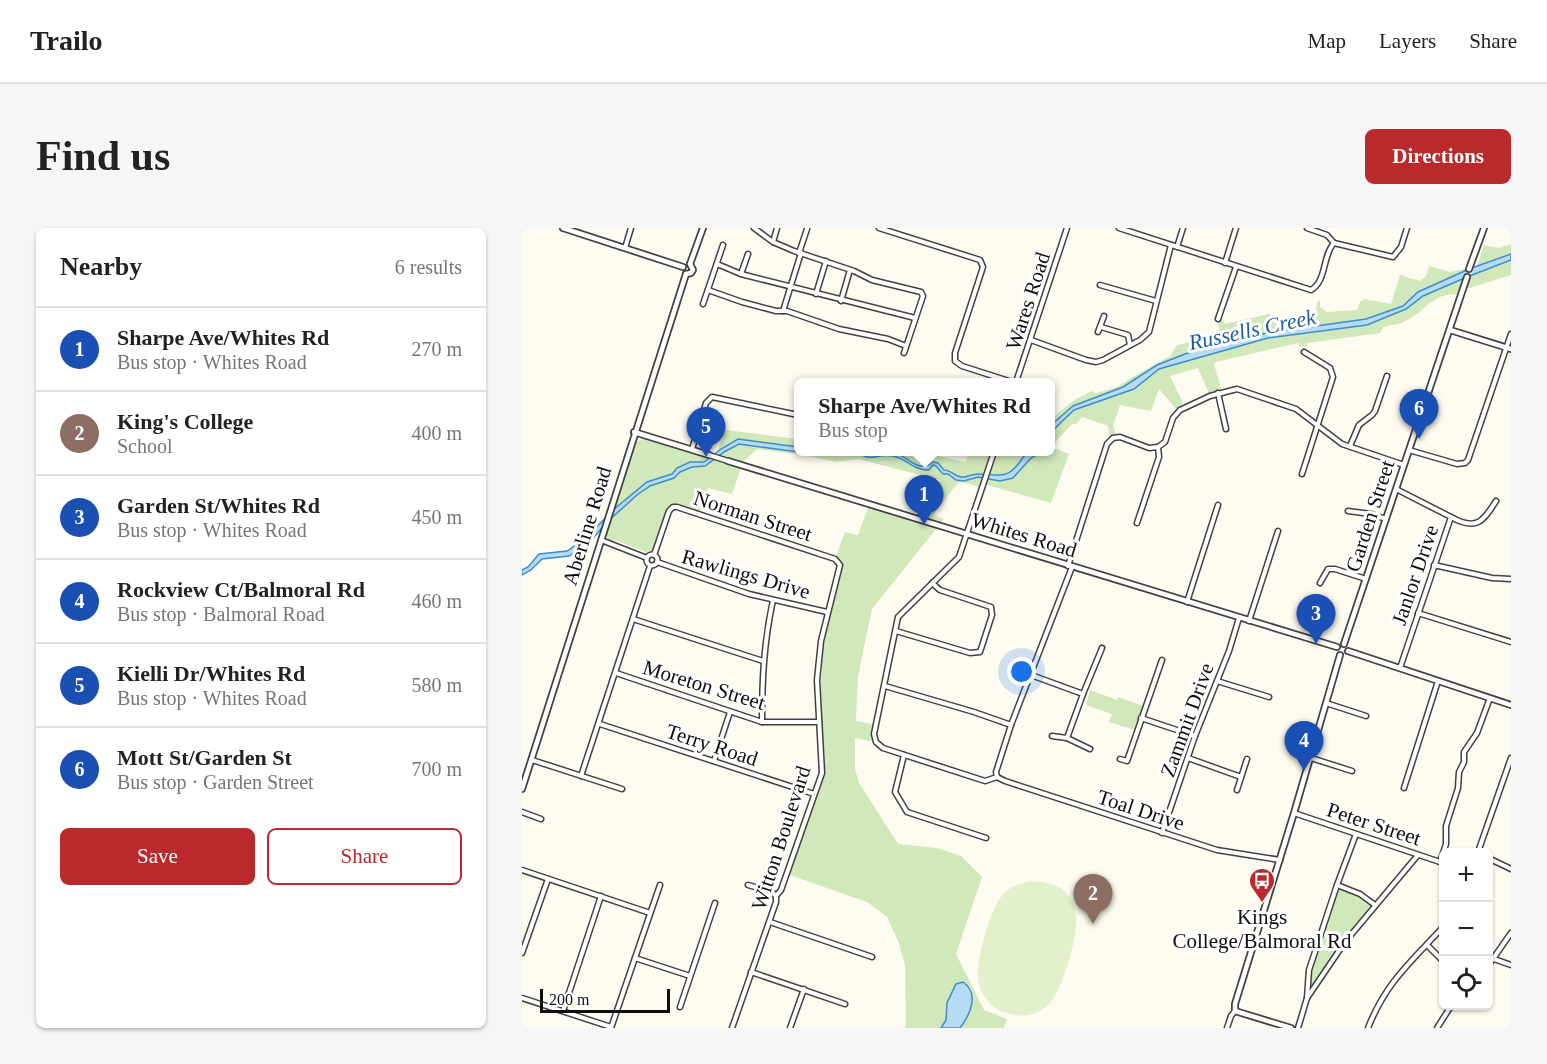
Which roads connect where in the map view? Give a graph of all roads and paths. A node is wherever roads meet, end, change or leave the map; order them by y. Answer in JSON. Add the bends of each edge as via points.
{"nodes":[{"id":1,"x":563,"y":228,"type":"edge"},
{"id":2,"x":632,"y":228,"type":"edge"},
{"id":3,"x":703,"y":228,"type":"edge"},
{"id":4,"x":754,"y":228,"type":"edge"},
{"id":5,"x":777,"y":228,"type":"edge"},
{"id":6,"x":879,"y":228,"type":"edge"},
{"id":7,"x":1067,"y":228,"type":"edge"},
{"id":8,"x":1119,"y":228,"type":"edge"},
{"id":9,"x":1183,"y":228,"type":"edge"},
{"id":10,"x":1236,"y":228,"type":"edge"},
{"id":11,"x":1307,"y":228,"type":"edge"},
{"id":12,"x":1407,"y":228,"type":"edge"},
{"id":13,"x":1484,"y":228,"type":"edge"},
{"id":14,"x":807,"y":229,"type":"edge"},
{"id":15,"x":773,"y":242,"type":"junction"},
{"id":16,"x":1334,"y":243,"type":"junction"},
{"id":17,"x":723,"y":245,"type":"dead end"},
{"id":18,"x":1172,"y":245,"type":"junction"},
{"id":19,"x":1177,"y":247,"type":"junction"},
{"id":20,"x":625,"y":248,"type":"junction"},
{"id":21,"x":800,"y":253,"type":"junction"},
{"id":22,"x":748,"y":254,"type":"dead end"},
{"id":23,"x":825,"y":261,"type":"junction"},
{"id":24,"x":1225,"y":263,"type":"junction"},
{"id":25,"x":690,"y":264,"type":"junction"},
{"id":26,"x":717,"y":264,"type":"junction"},
{"id":27,"x":682,"y":267,"type":"junction"},
{"id":28,"x":1236,"y":267,"type":"junction"},
{"id":29,"x":850,"y":270,"type":"junction"},
{"id":30,"x":686,"y":274,"type":"junction"},
{"id":31,"x":741,"y":274,"type":"junction"},
{"id":32,"x":1100,"y":285,"type":"dead end"},
{"id":33,"x":790,"y":286,"type":"junction"},
{"id":34,"x":708,"y":290,"type":"junction"},
{"id":35,"x":816,"y":294,"type":"junction"},
{"id":36,"x":841,"y":301,"type":"junction"},
{"id":37,"x":1156,"y":301,"type":"junction"},
{"id":38,"x":703,"y":304,"type":"dead end"},
{"id":39,"x":783,"y":311,"type":"junction"},
{"id":40,"x":1104,"y":316,"type":"dead end"},
{"id":41,"x":915,"y":318,"type":"junction"},
{"id":42,"x":1218,"y":320,"type":"dead end"},
{"id":43,"x":1101,"y":327,"type":"junction"},
{"id":44,"x":1450,"y":330,"type":"junction"},
{"id":45,"x":1098,"y":332,"type":"dead end"},
{"id":46,"x":1511,"y":334,"type":"edge"},
{"id":47,"x":1031,"y":340,"type":"junction"},
{"id":48,"x":906,"y":345,"type":"junction"},
{"id":49,"x":1130,"y":345,"type":"junction"},
{"id":50,"x":1509,"y":348,"type":"edge"},
{"id":51,"x":1304,"y":352,"type":"dead end"},
{"id":52,"x":903,"y":353,"type":"dead end"},
{"id":53,"x":1387,"y":376,"type":"dead end"},
{"id":54,"x":1001,"y":378,"type":"edge"},
{"id":55,"x":1016,"y":378,"type":"edge"},
{"id":56,"x":1218,"y":393,"type":"junction"},
{"id":57,"x":794,"y":414,"type":"edge"},
{"id":58,"x":1317,"y":424,"type":"junction"},
{"id":59,"x":1226,"y":429,"type":"dead end"},
{"id":60,"x":634,"y":432,"type":"junction"},
{"id":61,"x":1158,"y":447,"type":"junction"},
{"id":62,"x":1350,"y":447,"type":"junction"},
{"id":63,"x":692,"y":449,"type":"junction"},
{"id":64,"x":1409,"y":450,"type":"junction"},
{"id":65,"x":709,"y":455,"type":"joint"},
{"id":66,"x":993,"y":456,"type":"edge"},
{"id":67,"x":728,"y":461,"type":"joint"},
{"id":68,"x":1404,"y":465,"type":"junction"},
{"id":69,"x":1302,"y":474,"type":"dead end"},
{"id":70,"x":1396,"y":489,"type":"junction"},
{"id":71,"x":1496,"y":501,"type":"dead end"},
{"id":72,"x":1218,"y":506,"type":"dead end"},
{"id":73,"x":1348,"y":511,"type":"dead end"},
{"id":74,"x":1451,"y":517,"type":"junction"},
{"id":75,"x":1386,"y":519,"type":"junction"},
{"id":76,"x":1137,"y":523,"type":"dead end"},
{"id":77,"x":1278,"y":531,"type":"dead end"},
{"id":78,"x":967,"y":535,"type":"junction"},
{"id":79,"x":600,"y":540,"type":"junction"},
{"id":80,"x":654,"y":555,"type":"junction"},
{"id":81,"x":646,"y":558,"type":"junction"},
{"id":82,"x":838,"y":561,"type":"joint"},
{"id":83,"x":657,"y":562,"type":"junction"},
{"id":84,"x":1434,"y":565,"type":"junction"},
{"id":85,"x":650,"y":566,"type":"junction"},
{"id":86,"x":1070,"y":566,"type":"junction"},
{"id":87,"x":1366,"y":579,"type":"junction"},
{"id":88,"x":1511,"y":579,"type":"edge"},
{"id":89,"x":932,"y":583,"type":"junction"},
{"id":90,"x":1320,"y":583,"type":"dead end"},
{"id":91,"x":773,"y":600,"type":"junction"},
{"id":92,"x":1187,"y":602,"type":"junction"},
{"id":93,"x":827,"y":612,"type":"junction"},
{"id":94,"x":1418,"y":613,"type":"junction"},
{"id":95,"x":1239,"y":618,"type":"junction"},
{"id":96,"x":633,"y":619,"type":"junction"},
{"id":97,"x":1249,"y":621,"type":"junction"},
{"id":98,"x":896,"y":631,"type":"junction"},
{"id":99,"x":1511,"y":642,"type":"edge"},
{"id":100,"x":1344,"y":644,"type":"junction"},
{"id":101,"x":1337,"y":647,"type":"junction"},
{"id":102,"x":1102,"y":648,"type":"dead end"},
{"id":103,"x":1348,"y":651,"type":"junction"},
{"id":104,"x":1340,"y":656,"type":"junction"},
{"id":105,"x":1162,"y":660,"type":"dead end"},
{"id":106,"x":763,"y":661,"type":"junction"},
{"id":107,"x":1400,"y":668,"type":"junction"},
{"id":108,"x":616,"y":673,"type":"junction"},
{"id":109,"x":1031,"y":675,"type":"junction"},
{"id":110,"x":1217,"y":681,"type":"junction"},
{"id":111,"x":1438,"y":681,"type":"junction"},
{"id":112,"x":885,"y":686,"type":"junction"},
{"id":113,"x":1083,"y":694,"type":"junction"},
{"id":114,"x":1269,"y":697,"type":"dead end"},
{"id":115,"x":1490,"y":698,"type":"junction"},
{"id":116,"x":1326,"y":703,"type":"junction"},
{"id":117,"x":1511,"y":705,"type":"edge"},
{"id":118,"x":730,"y":712,"type":"junction"},
{"id":119,"x":1366,"y":716,"type":"dead end"},
{"id":120,"x":1141,"y":718,"type":"junction"},
{"id":121,"x":762,"y":722,"type":"junction"},
{"id":122,"x":819,"y":722,"type":"junction"},
{"id":123,"x":600,"y":724,"type":"junction"},
{"id":124,"x":1011,"y":725,"type":"junction"},
{"id":125,"x":1052,"y":736,"type":"dead end"},
{"id":126,"x":1195,"y":736,"type":"junction"},
{"id":127,"x":1067,"y":738,"type":"junction"},
{"id":128,"x":1090,"y":749,"type":"dead end"},
{"id":129,"x":904,"y":755,"type":"junction"},
{"id":130,"x":1188,"y":758,"type":"junction"},
{"id":131,"x":1311,"y":758,"type":"junction"},
{"id":132,"x":1511,"y":758,"type":"edge"},
{"id":133,"x":1120,"y":759,"type":"dead end"},
{"id":134,"x":1247,"y":759,"type":"dead end"},
{"id":135,"x":532,"y":760,"type":"junction"},
{"id":136,"x":714,"y":762,"type":"junction"},
{"id":137,"x":1352,"y":771,"type":"dead end"},
{"id":138,"x":581,"y":776,"type":"junction"},
{"id":139,"x":997,"y":777,"type":"junction"},
{"id":140,"x":1241,"y":777,"type":"junction"},
{"id":141,"x":1404,"y":788,"type":"dead end"},
{"id":142,"x":522,"y":789,"type":"edge"},
{"id":143,"x":622,"y":789,"type":"dead end"},
{"id":144,"x":1237,"y":790,"type":"dead end"},
{"id":145,"x":814,"y":794,"type":"junction"},
{"id":146,"x":522,"y":812,"type":"edge"},
{"id":147,"x":1294,"y":813,"type":"junction"},
{"id":148,"x":541,"y":819,"type":"dead end"},
{"id":149,"x":1162,"y":833,"type":"junction"},
{"id":150,"x":1356,"y":834,"type":"junction"},
{"id":151,"x":986,"y":838,"type":"dead end"},
{"id":152,"x":1445,"y":848,"type":"edge"},
{"id":153,"x":1479,"y":848,"type":"edge"},
{"id":154,"x":1418,"y":855,"type":"junction"},
{"id":155,"x":1280,"y":860,"type":"junction"},
{"id":156,"x":1493,"y":860,"type":"edge"},
{"id":157,"x":1439,"y":861,"type":"edge"},
{"id":158,"x":1511,"y":869,"type":"edge"},
{"id":159,"x":522,"y":870,"type":"edge"},
{"id":160,"x":548,"y":879,"type":"junction"},
{"id":161,"x":660,"y":885,"type":"dead end"},
{"id":162,"x":748,"y":885,"type":"dead end"},
{"id":163,"x":1337,"y":885,"type":"junction"},
{"id":164,"x":602,"y":896,"type":"junction"},
{"id":165,"x":776,"y":896,"type":"junction"},
{"id":166,"x":715,"y":903,"type":"dead end"},
{"id":167,"x":1375,"y":905,"type":"junction"},
{"id":168,"x":650,"y":912,"type":"junction"},
{"id":169,"x":770,"y":922,"type":"junction"},
{"id":170,"x":1439,"y":932,"type":"edge"},
{"id":171,"x":1510,"y":935,"type":"edge"},
{"id":172,"x":1427,"y":945,"type":"junction"},
{"id":173,"x":522,"y":953,"type":"edge"},
{"id":174,"x":872,"y":957,"type":"dead end"},
{"id":175,"x":1439,"y":957,"type":"edge"},
{"id":176,"x":635,"y":958,"type":"junction"},
{"id":177,"x":1494,"y":959,"type":"joint"},
{"id":178,"x":1511,"y":965,"type":"edge"},
{"id":179,"x":751,"y":972,"type":"junction"},
{"id":180,"x":690,"y":976,"type":"junction"},
{"id":181,"x":804,"y":989,"type":"junction"},
{"id":182,"x":522,"y":998,"type":"edge"},
{"id":183,"x":1307,"y":998,"type":"junction"},
{"id":184,"x":845,"y":1004,"type":"dead end"},
{"id":185,"x":680,"y":1007,"type":"dead end"},
{"id":186,"x":1448,"y":1010,"type":"edge"},
{"id":187,"x":563,"y":1011,"type":"junction"},
{"id":188,"x":1234,"y":1011,"type":"junction"},
{"id":189,"x":611,"y":1028,"type":"edge"},
{"id":190,"x":732,"y":1028,"type":"edge"},
{"id":191,"x":790,"y":1028,"type":"edge"},
{"id":192,"x":1227,"y":1028,"type":"edge"},
{"id":193,"x":1292,"y":1028,"type":"edge"},
{"id":194,"x":1298,"y":1028,"type":"edge"},
{"id":195,"x":1368,"y":1028,"type":"edge"},
{"id":196,"x":1437,"y":1028,"type":"edge"}],
"edges":[{"from":1,"to":20,"type":"street"},
{"from":2,"to":20,"type":"street"},
{"from":3,"to":25,"type":"street"},
{"from":4,"to":15,"type":"street"},
{"from":5,"to":15,"type":"street"},
{"from":6,"to":54,"type":"street","via":[[980,260],[982,271],[955,361]]},
{"from":7,"to":47,"type":"street","name":"Wares Road"},
{"from":8,"to":18,"type":"street"},
{"from":9,"to":19,"type":"street"},
{"from":10,"to":24,"type":"street"},
{"from":11,"to":16,"type":"street","via":[[1327,235]]},
{"from":12,"to":16,"type":"street","via":[[1396,255],[1390,258]]},
{"from":13,"to":44,"type":"street","name":"Garden Street"},
{"from":14,"to":21,"type":"street"},
{"from":15,"to":21,"type":"street"},
{"from":16,"to":28,"type":"street","via":[[1311,290]]},
{"from":17,"to":26,"type":"street"},
{"from":18,"to":19,"type":"street"},
{"from":18,"to":37,"type":"street"},
{"from":19,"to":24,"type":"street"},
{"from":20,"to":27,"type":"street"},
{"from":21,"to":23,"type":"street"},
{"from":21,"to":33,"type":"street"},
{"from":22,"to":31,"type":"street"},
{"from":23,"to":29,"type":"street"},
{"from":23,"to":35,"type":"street"},
{"from":24,"to":28,"type":"street"},
{"from":25,"to":27,"type":"street"},
{"from":25,"to":30,"type":"street","via":[[692,272]]},
{"from":26,"to":31,"type":"street"},
{"from":26,"to":34,"type":"street"},
{"from":27,"to":30,"type":"street"},
{"from":28,"to":42,"type":"street"},
{"from":29,"to":36,"type":"street"},
{"from":29,"to":41,"type":"street","via":[[872,280],[921,292]]},
{"from":30,"to":60,"type":"street","name":"Aberline Road"},
{"from":31,"to":33,"type":"street"},
{"from":32,"to":37,"type":"street"},
{"from":33,"to":35,"type":"street"},
{"from":33,"to":39,"type":"street"},
{"from":34,"to":38,"type":"street"},
{"from":34,"to":39,"type":"street"},
{"from":35,"to":36,"type":"street"},
{"from":36,"to":41,"type":"street"},
{"from":37,"to":49,"type":"street","via":[[1149,332]]},
{"from":39,"to":48,"type":"street"},
{"from":40,"to":43,"type":"street"},
{"from":41,"to":48,"type":"street"},
{"from":43,"to":45,"type":"street"},
{"from":43,"to":49,"type":"street","via":[[1128,335]]},
{"from":44,"to":50,"type":"street"},
{"from":44,"to":64,"type":"street","name":"Garden Street"},
{"from":46,"to":50,"type":"street"},
{"from":47,"to":49,"type":"street","via":[[1096,362]]},
{"from":47,"to":55,"type":"street","name":"Wares Road"},
{"from":48,"to":52,"type":"street"},
{"from":50,"to":64,"type":"street","via":[[1467,462],[1460,464]]},
{"from":51,"to":58,"type":"street","via":[[1333,372]]},
{"from":53,"to":62,"type":"street","via":[[1375,411],[1359,425]]},
{"from":56,"to":58,"type":"street","via":[[1239,389],[1296,409]]},
{"from":56,"to":59,"type":"street"},
{"from":56,"to":61,"type":"street","via":[[1180,410],[1165,442]]},
{"from":57,"to":63,"type":"street","via":[[712,397],[708,399]]},
{"from":58,"to":62,"type":"street"},
{"from":58,"to":69,"type":"street"},
{"from":60,"to":63,"type":"street","name":"Whites Road"},
{"from":60,"to":79,"type":"street","name":"Aberline Road"},
{"from":61,"to":76,"type":"street","via":[[1159,457]]},
{"from":61,"to":86,"type":"street","via":[[1120,437],[1107,444]]},
{"from":62,"to":68,"type":"street"},
{"from":63,"to":65,"type":"street","name":"Whites Road"},
{"from":64,"to":68,"type":"street","name":"Garden Street"},
{"from":65,"to":67,"type":"street","name":"Whites Road"},
{"from":66,"to":78,"type":"street"},
{"from":67,"to":78,"type":"street","name":"Whites Road"},
{"from":68,"to":70,"type":"street","name":"Garden Street"},
{"from":70,"to":74,"type":"street","name":"Janlor Drive"},
{"from":70,"to":75,"type":"street","name":"Garden Street"},
{"from":71,"to":74,"type":"street","via":[[1482,521],[1467,524]]},
{"from":72,"to":92,"type":"street"},
{"from":73,"to":75,"type":"street"},
{"from":74,"to":84,"type":"street","name":"Janlor Drive"},
{"from":75,"to":87,"type":"street","name":"Garden Street"},
{"from":77,"to":97,"type":"street"},
{"from":78,"to":86,"type":"street","name":"Whites Road"},
{"from":78,"to":89,"type":"street","via":[[959,556]]},
{"from":79,"to":81,"type":"street"},
{"from":79,"to":135,"type":"street","name":"Aberline Road"},
{"from":80,"to":81,"type":"street"},
{"from":80,"to":82,"type":"street","name":"Norman Street","via":[[669,511],[677,507]]},
{"from":80,"to":83,"type":"street"},
{"from":81,"to":85,"type":"street"},
{"from":82,"to":93,"type":"street","name":"Witton Boulevard","via":[[840,568]]},
{"from":83,"to":85,"type":"street"},
{"from":83,"to":91,"type":"street","name":"Rawlings Drive","via":[[729,589]]},
{"from":84,"to":88,"type":"street"},
{"from":84,"to":94,"type":"street","name":"Janlor Drive"},
{"from":85,"to":96,"type":"street"},
{"from":86,"to":92,"type":"street","name":"Whites Road"},
{"from":86,"to":109,"type":"street"},
{"from":87,"to":90,"type":"street","via":[[1328,569]]},
{"from":87,"to":100,"type":"street","name":"Garden Street"},
{"from":89,"to":98,"type":"street","via":[[900,613]]},
{"from":89,"to":98,"type":"street","via":[[940,590],[991,608],[993,615],[980,651],[970,653]]},
{"from":91,"to":93,"type":"street","name":"Rawlings Drive"},
{"from":91,"to":106,"type":"street"},
{"from":92,"to":95,"type":"street","name":"Whites Road"},
{"from":93,"to":122,"type":"street","name":"Witton Boulevard","via":[[817,680]]},
{"from":94,"to":99,"type":"street"},
{"from":94,"to":107,"type":"street","name":"Janlor Drive"},
{"from":95,"to":97,"type":"street","name":"Whites Road"},
{"from":95,"to":110,"type":"street","name":"Zammit Drive"},
{"from":96,"to":106,"type":"street"},
{"from":96,"to":108,"type":"street"},
{"from":97,"to":101,"type":"street","name":"Whites Road"},
{"from":98,"to":112,"type":"street"},
{"from":100,"to":101,"type":"street"},
{"from":100,"to":103,"type":"street"},
{"from":101,"to":104,"type":"street"},
{"from":102,"to":113,"type":"street"},
{"from":103,"to":104,"type":"street"},
{"from":103,"to":107,"type":"street"},
{"from":104,"to":116,"type":"street"},
{"from":105,"to":120,"type":"street"},
{"from":106,"to":121,"type":"street"},
{"from":107,"to":111,"type":"street"},
{"from":108,"to":118,"type":"street","name":"Moreton Street"},
{"from":108,"to":123,"type":"street"},
{"from":109,"to":113,"type":"street"},
{"from":109,"to":124,"type":"street"},
{"from":110,"to":114,"type":"street"},
{"from":110,"to":126,"type":"street","name":"Zammit Drive"},
{"from":111,"to":115,"type":"street"},
{"from":111,"to":141,"type":"street"},
{"from":112,"to":124,"type":"street"},
{"from":112,"to":129,"type":"street","name":"Toal Drive","via":[[874,738],[879,746]]},
{"from":113,"to":127,"type":"street"},
{"from":115,"to":117,"type":"street"},
{"from":115,"to":152,"type":"street","via":[[1477,733],[1464,752],[1446,826]]},
{"from":116,"to":119,"type":"street"},
{"from":116,"to":131,"type":"street"},
{"from":118,"to":121,"type":"street","name":"Moreton Street"},
{"from":118,"to":136,"type":"street"},
{"from":120,"to":126,"type":"street"},
{"from":120,"to":133,"type":"street","via":[[1129,762]]},
{"from":121,"to":122,"type":"street","name":"Moreton Street"},
{"from":122,"to":145,"type":"street","name":"Witton Boulevard","via":[[822,768]]},
{"from":123,"to":136,"type":"street","name":"Terry Road"},
{"from":123,"to":138,"type":"street"},
{"from":124,"to":139,"type":"street"},
{"from":125,"to":127,"type":"street"},
{"from":126,"to":130,"type":"street","name":"Zammit Drive"},
{"from":127,"to":128,"type":"street"},
{"from":129,"to":139,"type":"street","name":"Toal Drive","via":[[985,781]]},
{"from":129,"to":151,"type":"street","via":[[895,792],[907,812]]},
{"from":130,"to":140,"type":"street"},
{"from":130,"to":149,"type":"street","name":"Zammit Drive"},
{"from":131,"to":137,"type":"street"},
{"from":131,"to":147,"type":"street"},
{"from":132,"to":153,"type":"street"},
{"from":134,"to":140,"type":"street"},
{"from":135,"to":138,"type":"street"},
{"from":135,"to":142,"type":"street","name":"Aberline Road"},
{"from":136,"to":145,"type":"street","name":"Terry Road"},
{"from":138,"to":143,"type":"street"},
{"from":139,"to":149,"type":"street","name":"Toal Drive"},
{"from":140,"to":144,"type":"street"},
{"from":145,"to":165,"type":"street","name":"Witton Boulevard"},
{"from":146,"to":148,"type":"street"},
{"from":147,"to":150,"type":"street","name":"Peter Street"},
{"from":147,"to":155,"type":"street"},
{"from":149,"to":155,"type":"street","name":"Toal Drive","via":[[1223,852]]},
{"from":150,"to":154,"type":"street","name":"Peter Street"},
{"from":150,"to":163,"type":"street"},
{"from":154,"to":157,"type":"street","name":"Peter Street"},
{"from":154,"to":167,"type":"street"},
{"from":155,"to":188,"type":"street"},
{"from":156,"to":158,"type":"street"},
{"from":159,"to":160,"type":"street"},
{"from":160,"to":164,"type":"street"},
{"from":160,"to":173,"type":"street"},
{"from":161,"to":168,"type":"street"},
{"from":162,"to":165,"type":"street"},
{"from":163,"to":167,"type":"street"},
{"from":163,"to":183,"type":"street","via":[[1309,970]]},
{"from":164,"to":168,"type":"street"},
{"from":164,"to":187,"type":"street"},
{"from":165,"to":169,"type":"street","name":"Witton Boulevard"},
{"from":166,"to":180,"type":"street"},
{"from":167,"to":183,"type":"street"},
{"from":168,"to":176,"type":"street"},
{"from":169,"to":174,"type":"street"},
{"from":169,"to":179,"type":"street","name":"Witton Boulevard"},
{"from":170,"to":172,"type":"street"},
{"from":171,"to":177,"type":"street"},
{"from":172,"to":175,"type":"street"},
{"from":172,"to":195,"type":"street","via":[[1387,988]]},
{"from":176,"to":180,"type":"street"},
{"from":176,"to":189,"type":"street"},
{"from":177,"to":178,"type":"street"},
{"from":179,"to":181,"type":"street"},
{"from":179,"to":190,"type":"street","name":"Witton Boulevard"},
{"from":180,"to":185,"type":"street"},
{"from":181,"to":184,"type":"street"},
{"from":181,"to":191,"type":"street"},
{"from":182,"to":187,"type":"street"},
{"from":183,"to":194,"type":"street"},
{"from":186,"to":196,"type":"street"},
{"from":187,"to":189,"type":"street"},
{"from":188,"to":192,"type":"street"},
{"from":188,"to":193,"type":"street"}]}
